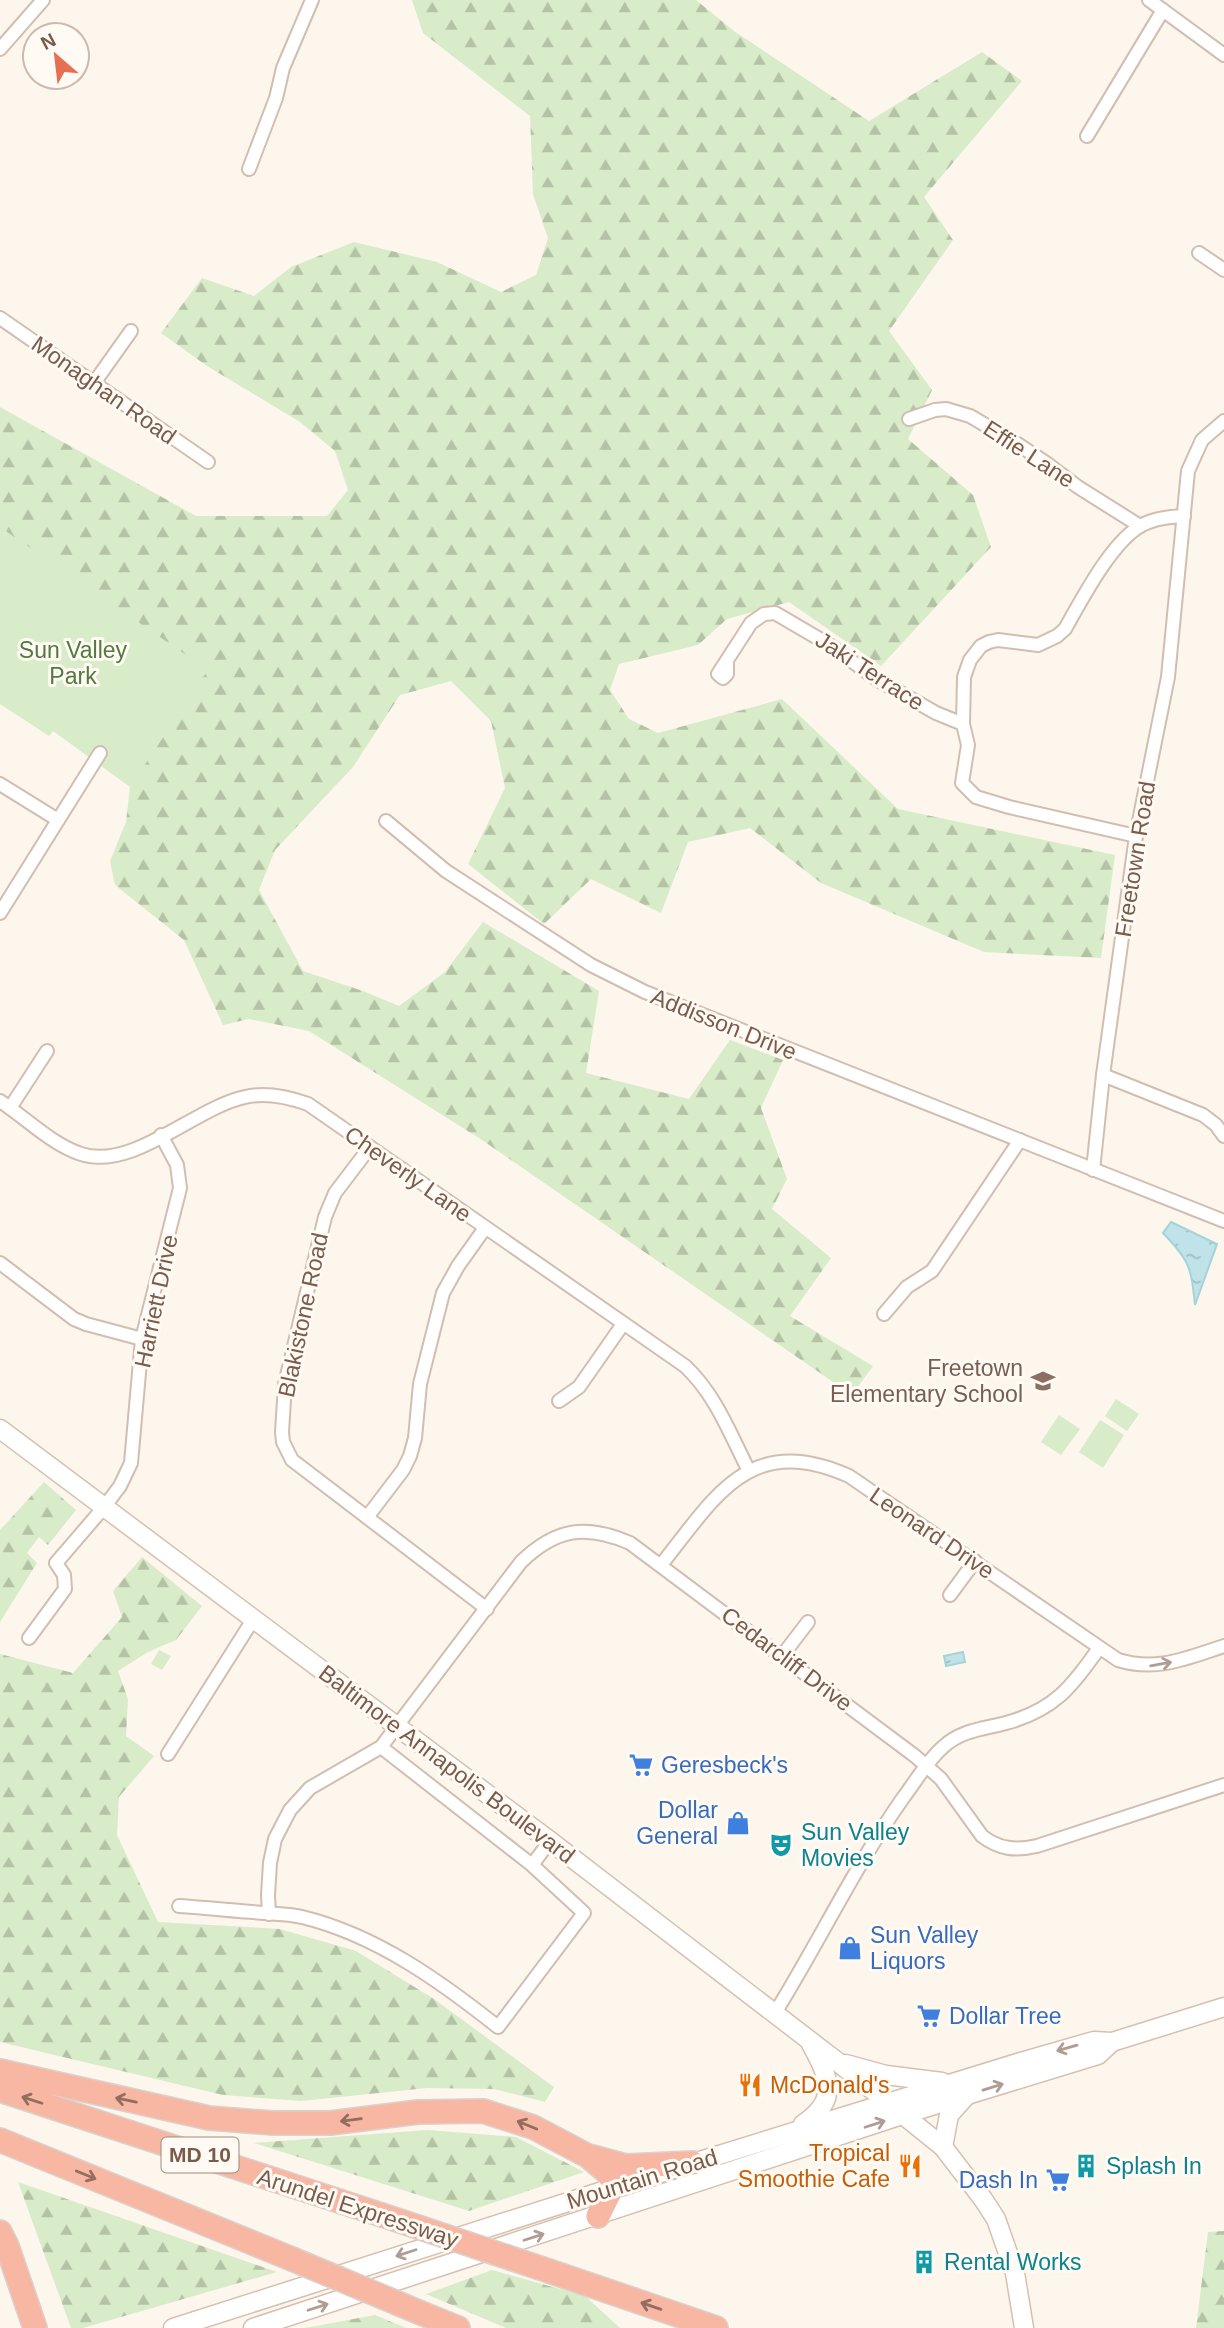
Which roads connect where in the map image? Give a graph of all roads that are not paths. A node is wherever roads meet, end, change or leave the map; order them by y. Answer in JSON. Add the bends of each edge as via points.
{"nodes":[{"id":1,"x":43,"y":0,"type":"edge"},
{"id":2,"x":312,"y":0,"type":"edge"},
{"id":3,"x":1149,"y":0,"type":"edge"},
{"id":4,"x":1163,"y":10,"type":"junction"},
{"id":5,"x":0,"y":49,"type":"edge"},
{"id":6,"x":1224,"y":55,"type":"edge"},
{"id":7,"x":1087,"y":136,"type":"dead end"},
{"id":8,"x":250,"y":169,"type":"dead end"},
{"id":9,"x":1199,"y":253,"type":"dead end"},
{"id":10,"x":1224,"y":270,"type":"edge"},
{"id":11,"x":0,"y":318,"type":"edge"},
{"id":12,"x":131,"y":331,"type":"dead end"},
{"id":13,"x":94,"y":383,"type":"junction"},
{"id":14,"x":909,"y":419,"type":"dead end"},
{"id":15,"x":1224,"y":421,"type":"edge"},
{"id":16,"x":208,"y":462,"type":"dead end"},
{"id":17,"x":1184,"y":516,"type":"junction"},
{"id":18,"x":1140,"y":526,"type":"junction"},
{"id":19,"x":727,"y":662,"type":"dead end"},
{"id":20,"x":963,"y":724,"type":"junction"},
{"id":21,"x":100,"y":753,"type":"dead end"},
{"id":22,"x":0,"y":784,"type":"edge"},
{"id":23,"x":58,"y":820,"type":"junction"},
{"id":24,"x":386,"y":821,"type":"dead end"},
{"id":25,"x":1136,"y":836,"type":"junction"},
{"id":26,"x":0,"y":913,"type":"edge"},
{"id":27,"x":47,"y":1051,"type":"dead end"},
{"id":28,"x":1103,"y":1075,"type":"junction"},
{"id":29,"x":5,"y":1104,"type":"edge"},
{"id":30,"x":161,"y":1135,"type":"junction"},
{"id":31,"x":1224,"y":1136,"type":"edge"},
{"id":32,"x":1020,"y":1140,"type":"junction"},
{"id":33,"x":370,"y":1147,"type":"junction"},
{"id":34,"x":1093,"y":1170,"type":"junction"},
{"id":35,"x":1224,"y":1221,"type":"edge"},
{"id":36,"x":485,"y":1228,"type":"junction"},
{"id":37,"x":0,"y":1263,"type":"edge"},
{"id":38,"x":884,"y":1314,"type":"dead end"},
{"id":39,"x":623,"y":1324,"type":"junction"},
{"id":40,"x":142,"y":1339,"type":"junction"},
{"id":41,"x":559,"y":1401,"type":"dead end"},
{"id":42,"x":0,"y":1429,"type":"edge"},
{"id":43,"x":749,"y":1471,"type":"junction"},
{"id":44,"x":105,"y":1506,"type":"junction"},
{"id":45,"x":368,"y":1516,"type":"junction"},
{"id":46,"x":975,"y":1561,"type":"junction"},
{"id":47,"x":661,"y":1564,"type":"junction"},
{"id":48,"x":950,"y":1595,"type":"dead end"},
{"id":49,"x":487,"y":1609,"type":"junction"},
{"id":50,"x":254,"y":1618,"type":"junction"},
{"id":51,"x":808,"y":1622,"type":"dead end"},
{"id":52,"x":29,"y":1638,"type":"dead end"},
{"id":53,"x":1224,"y":1646,"type":"edge"},
{"id":54,"x":1099,"y":1648,"type":"junction"},
{"id":55,"x":782,"y":1656,"type":"junction"},
{"id":56,"x":397,"y":1726,"type":"junction"},
{"id":57,"x":381,"y":1747,"type":"junction"},
{"id":58,"x":168,"y":1754,"type":"dead end"},
{"id":59,"x":927,"y":1765,"type":"junction"},
{"id":60,"x":1224,"y":1785,"type":"edge"},
{"id":61,"x":550,"y":1841,"type":"junction"},
{"id":62,"x":532,"y":1865,"type":"junction"},
{"id":63,"x":179,"y":1906,"type":"dead end"},
{"id":64,"x":269,"y":1914,"type":"junction"},
{"id":65,"x":1224,"y":2007,"type":"edge"},
{"id":66,"x":775,"y":2013,"type":"junction"},
{"id":67,"x":807,"y":2038,"type":"junction"},
{"id":68,"x":1112,"y":2042,"type":"junction"},
{"id":69,"x":839,"y":2063,"type":"junction"},
{"id":70,"x":0,"y":2071,"type":"edge"},
{"id":71,"x":951,"y":2083,"type":"junction"},
{"id":72,"x":0,"y":2090,"type":"edge"},
{"id":73,"x":967,"y":2095,"type":"junction"},
{"id":74,"x":890,"y":2102,"type":"junction"},
{"id":75,"x":905,"y":2114,"type":"junction"},
{"id":76,"x":786,"y":2135,"type":"junction"},
{"id":77,"x":0,"y":2140,"type":"edge"},
{"id":78,"x":943,"y":2147,"type":"junction"},
{"id":79,"x":588,"y":2156,"type":"junction"},
{"id":80,"x":693,"y":2164,"type":"junction"},
{"id":81,"x":612,"y":2188,"type":"junction"},
{"id":82,"x":598,"y":2216,"type":"junction"},
{"id":83,"x":0,"y":2232,"type":"edge"},
{"id":84,"x":19,"y":2279,"type":"junction"},
{"id":85,"x":27,"y":2328,"type":"edge"},
{"id":86,"x":35,"y":2328,"type":"edge"},
{"id":87,"x":173,"y":2328,"type":"edge"},
{"id":88,"x":253,"y":2328,"type":"edge"},
{"id":89,"x":458,"y":2328,"type":"edge"},
{"id":90,"x":716,"y":2328,"type":"edge"},
{"id":91,"x":1024,"y":2328,"type":"edge"}],
"edges":[{"from":1,"to":5,"type":"street"},
{"from":2,"to":8,"type":"street","via":[[283,68]]},
{"from":3,"to":4,"type":"street"},
{"from":4,"to":6,"type":"street"},
{"from":4,"to":7,"type":"street"},
{"from":9,"to":10,"type":"street"},
{"from":11,"to":13,"type":"street","name":"Monaghan Road"},
{"from":12,"to":13,"type":"street"},
{"from":13,"to":16,"type":"street","name":"Monaghan Road"},
{"from":14,"to":18,"type":"street","name":"Effie Lane","via":[[934,410],[970,416]]},
{"from":15,"to":17,"type":"street","name":"Freetown Road","via":[[1202,440],[1194,456]]},
{"from":17,"to":18,"type":"street"},
{"from":17,"to":25,"type":"street","name":"Freetown Road","via":[[1168,677]]},
{"from":18,"to":20,"type":"street","via":[[1107,560],[1057,636],[1038,645],[998,640],[981,646],[964,677]]},
{"from":19,"to":20,"type":"street","name":"Jaki Terrace","via":[[751,623],[775,613],[878,680]]},
{"from":20,"to":25,"type":"street","via":[[968,745],[962,783],[976,797]]},
{"from":21,"to":23,"type":"street"},
{"from":22,"to":23,"type":"street"},
{"from":23,"to":26,"type":"street"},
{"from":24,"to":32,"type":"street","name":"Addisson Drive","via":[[446,872],[624,982]]},
{"from":25,"to":28,"type":"street","name":"Freetown Road"},
{"from":27,"to":29,"type":"street"},
{"from":28,"to":31,"type":"street","via":[[1203,1115]]},
{"from":28,"to":34,"type":"street","name":"Freetown Road"},
{"from":29,"to":30,"type":"street","name":"Cheverly Lane","via":[[66,1147],[96,1157],[126,1152]]},
{"from":30,"to":33,"type":"street","name":"Cheverly Lane","via":[[228,1101],[269,1095],[308,1104]]},
{"from":30,"to":40,"type":"street","name":"Harriett Drive","via":[[177,1166],[180,1188]]},
{"from":32,"to":34,"type":"street","name":"Addisson Drive"},
{"from":32,"to":38,"type":"street","via":[[939,1262],[907,1287]]},
{"from":33,"to":36,"type":"street","name":"Cheverly Lane"},
{"from":33,"to":45,"type":"street","name":"Blakistone Road","via":[[335,1194],[325,1217],[287,1369],[282,1432],[292,1460]]},
{"from":34,"to":35,"type":"street"},
{"from":36,"to":39,"type":"street","name":"Cheverly Lane"},
{"from":36,"to":45,"type":"street","via":[[443,1293],[420,1384],[410,1456]]},
{"from":37,"to":40,"type":"street","via":[[74,1319]]},
{"from":39,"to":41,"type":"street","via":[[579,1387]]},
{"from":39,"to":43,"type":"street","name":"Cheverly Lane","via":[[701,1381]]},
{"from":40,"to":44,"type":"street","name":"Harriett Drive","via":[[131,1464]]},
{"from":42,"to":44,"type":"main road","name":"Baltimore Annapolis Boulevard"},
{"from":43,"to":46,"type":"street","name":"Leonard Drive","via":[[790,1461],[829,1467]]},
{"from":43,"to":47,"type":"street","name":"Leonard Drive","via":[[711,1501]]},
{"from":44,"to":50,"type":"main road","name":"Baltimore Annapolis Boulevard"},
{"from":44,"to":52,"type":"street","name":"Harriett Drive","via":[[56,1563],[64,1574],[65,1589]]},
{"from":45,"to":49,"type":"street","name":"Blakistone Road"},
{"from":46,"to":48,"type":"street"},
{"from":46,"to":54,"type":"street","name":"Leonard Drive"},
{"from":47,"to":49,"type":"street","name":"Cedarcliff Drive","via":[[609,1534],[579,1530],[536,1548]]},
{"from":47,"to":55,"type":"street","name":"Cedarcliff Drive"},
{"from":49,"to":56,"type":"street","name":"Cedarcliff Drive"},
{"from":50,"to":56,"type":"main road","name":"Baltimore Annapolis Boulevard"},
{"from":50,"to":58,"type":"street"},
{"from":51,"to":55,"type":"street"},
{"from":54,"to":53,"type":"street","name":"Leonard Drive","one_way":true,"via":[[1118,1660],[1150,1666]]},
{"from":54,"to":59,"type":"street","via":[[1070,1688],[1052,1704],[1027,1717],[959,1736]]},
{"from":55,"to":59,"type":"street","name":"Cedarcliff Drive"},
{"from":56,"to":57,"type":"street","name":"Cedarcliff Drive"},
{"from":56,"to":61,"type":"main road","name":"Baltimore Annapolis Boulevard"},
{"from":57,"to":62,"type":"street"},
{"from":57,"to":64,"type":"street","via":[[310,1788],[290,1810],[275,1839],[270,1863]]},
{"from":59,"to":60,"type":"street","name":"Cedarcliff Drive","via":[[982,1836],[992,1844],[1015,1849],[1037,1846]]},
{"from":59,"to":66,"type":"street","via":[[876,1836]]},
{"from":61,"to":62,"type":"street"},
{"from":61,"to":66,"type":"main road","name":"Baltimore Annapolis Boulevard"},
{"from":62,"to":64,"type":"street","via":[[584,1913],[498,2027],[457,1994],[378,1945],[300,1916]]},
{"from":63,"to":64,"type":"street"},
{"from":65,"to":68,"type":"main road","name":"Mountain Road"},
{"from":66,"to":67,"type":"main road","name":"Baltimore Annapolis Boulevard"},
{"from":67,"to":69,"type":"main road","name":"Baltimore Annapolis Boulevard"},
{"from":67,"to":76,"type":"main road","via":[[825,2070],[828,2097],[818,2114]]},
{"from":68,"to":71,"type":"main road","name":"Mountain Road","one_way":true,"via":[[1094,2041]]},
{"from":73,"to":68,"type":"main road","name":"Mountain Road","one_way":true,"via":[[1098,2055]]},
{"from":69,"to":71,"type":"main road","via":[[886,2075]]},
{"from":69,"to":74,"type":"main road","name":"Baltimore Annapolis Boulevard"},
{"from":79,"to":70,"type":"highway","one_way":true,"via":[[533,2127],[483,2111],[418,2112],[330,2123],[209,2118]]},
{"from":71,"to":74,"type":"main road","name":"Mountain Road"},
{"from":90,"to":72,"type":"highway","name":"Arundel Expressway","number":"MD 10","one_way":true,"bridge":true},
{"from":73,"to":75,"type":"main road","name":"Mountain Road"},
{"from":73,"to":78,"type":"main road","via":[[949,2115]]},
{"from":74,"to":75,"type":"main road","name":"Baltimore Annapolis Boulevard"},
{"from":74,"to":76,"type":"main road","name":"Mountain Road"},
{"from":75,"to":78,"type":"main road","name":"Baltimore Annapolis Boulevard"},
{"from":82,"to":75,"type":"main road","name":"Mountain Road","one_way":true},
{"from":76,"to":80,"type":"main road","name":"Mountain Road"},
{"from":77,"to":89,"type":"highway","number":"MD 10","one_way":true,"bridge":true},
{"from":78,"to":91,"type":"main road","name":"Baltimore Annapolis Boulevard","via":[[996,2219],[1015,2273]]},
{"from":79,"to":80,"type":"highway","via":[[625,2166]]},
{"from":79,"to":81,"type":"highway","via":[[608,2173]]},
{"from":80,"to":81,"type":"main road","name":"Mountain Road"},
{"from":81,"to":82,"type":"highway"},
{"from":81,"to":87,"type":"main road","name":"Mountain Road","one_way":true},
{"from":88,"to":82,"type":"main road","name":"Mountain Road","one_way":true},
{"from":83,"to":84,"type":"highway"},
{"from":84,"to":85,"type":"highway"},
{"from":84,"to":86,"type":"highway"}]}
